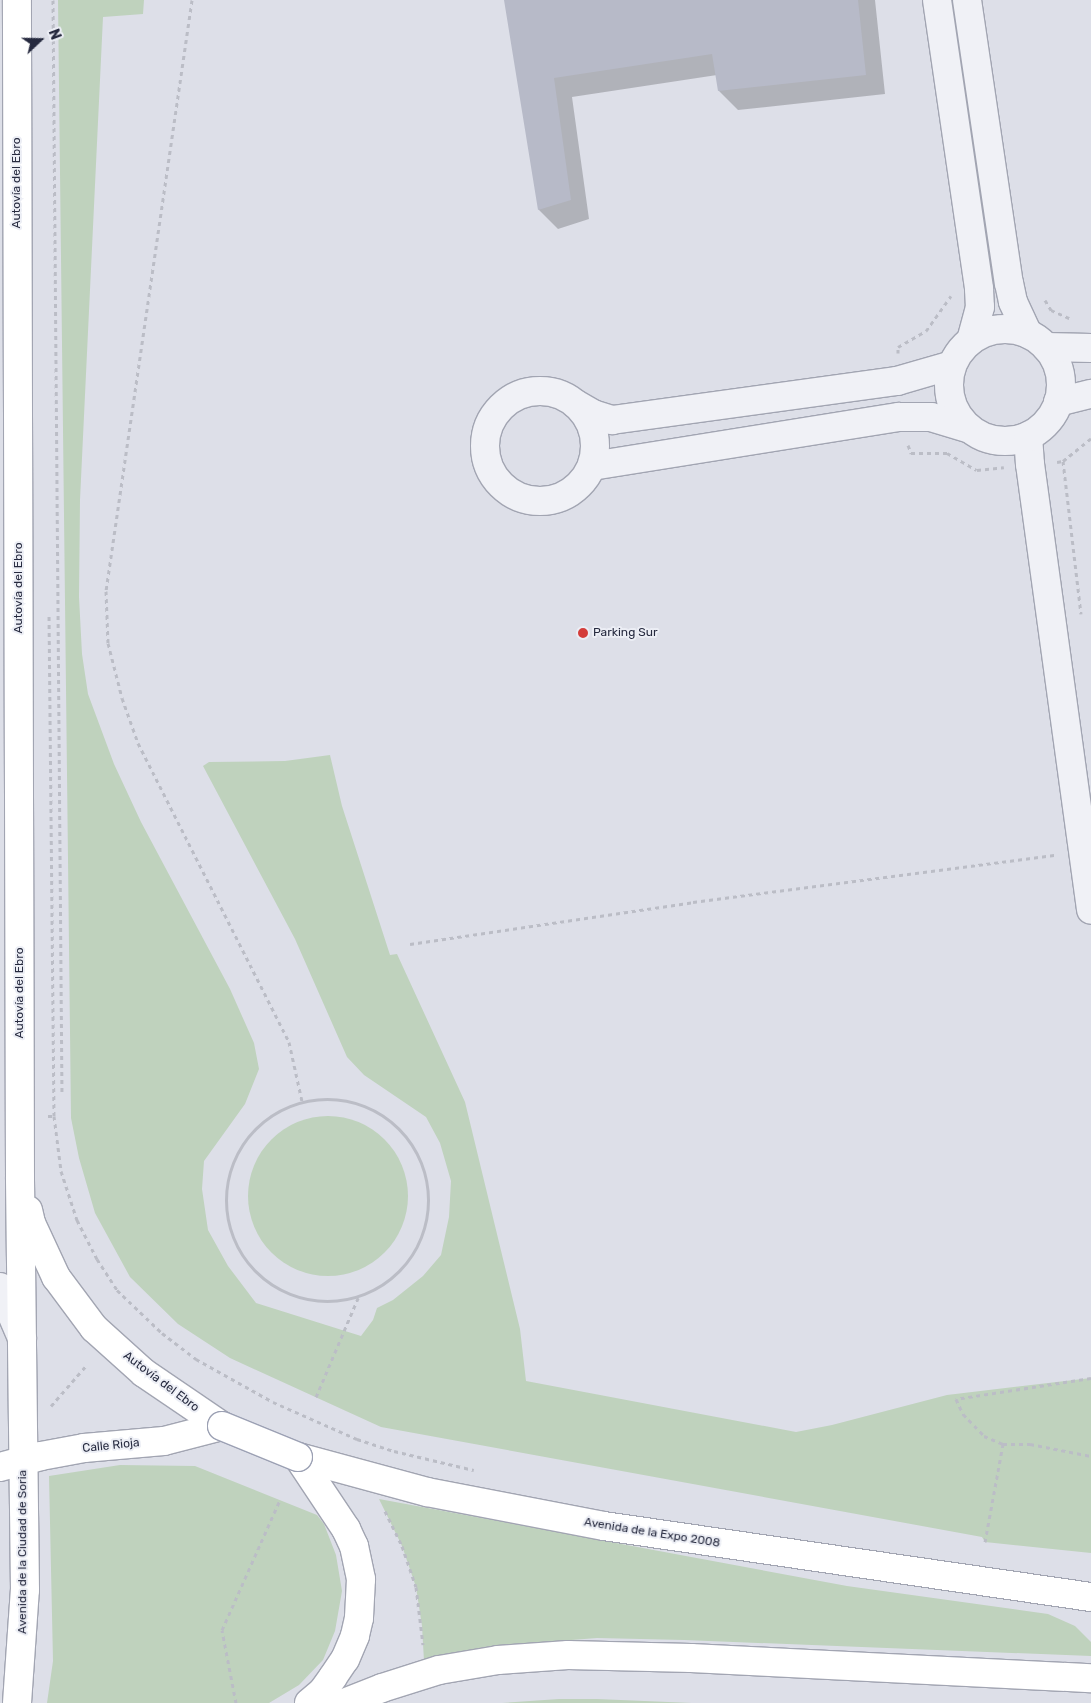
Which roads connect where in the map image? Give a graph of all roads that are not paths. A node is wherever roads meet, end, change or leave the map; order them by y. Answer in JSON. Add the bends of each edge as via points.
{"nodes":[{"id":1,"x":11,"y":0,"type":"edge"},
{"id":2,"x":17,"y":0,"type":"edge"},
{"id":3,"x":937,"y":0,"type":"edge"},
{"id":4,"x":967,"y":0,"type":"edge"},
{"id":5,"x":17,"y":31,"type":"junction"},
{"id":6,"x":971,"y":340,"type":"junction"},
{"id":7,"x":1037,"y":340,"type":"junction"},
{"id":8,"x":1091,"y":348,"type":"edge"},
{"id":9,"x":952,"y":365,"type":"junction"},
{"id":10,"x":1091,"y":394,"type":"edge"},
{"id":11,"x":1058,"y":402,"type":"junction"},
{"id":12,"x":576,"y":404,"type":"junction"},
{"id":13,"x":968,"y":428,"type":"junction"},
{"id":14,"x":1028,"y":436,"type":"junction"},
{"id":15,"x":592,"y":466,"type":"junction"},
{"id":16,"x":1091,"y":910,"type":"edge"},
{"id":17,"x":20,"y":1177,"type":"junction"},
{"id":18,"x":0,"y":1287,"type":"edge"},
{"id":19,"x":23,"y":1339,"type":"junction"},
{"id":20,"x":222,"y":1426,"type":"junction"},
{"id":21,"x":298,"y":1457,"type":"junction"},
{"id":22,"x":12,"y":1464,"type":"edge"},
{"id":23,"x":1089,"y":1599,"type":"edge"},
{"id":24,"x":1091,"y":1678,"type":"edge"},
{"id":25,"x":17,"y":1703,"type":"edge"},
{"id":26,"x":309,"y":1703,"type":"edge"},
{"id":27,"x":344,"y":1703,"type":"edge"}],
"edges":[{"from":1,"to":5,"type":"main road"},
{"from":2,"to":5,"type":"main road","name":"Autovía del Ebro"},
{"from":3,"to":6,"type":"lane","via":[[979,289],[980,307]]},
{"from":4,"to":7,"type":"lane","via":[[1009,283],[1013,302]]},
{"from":5,"to":17,"type":"main road","name":"Autovía del Ebro"},
{"from":6,"to":7,"type":"lane","via":[[984,332],[1014,329]]},
{"from":6,"to":9,"type":"lane"},
{"from":7,"to":8,"type":"lane"},
{"from":7,"to":11,"type":"lane","via":[[1054,359],[1060,373]]},
{"from":9,"to":12,"type":"lane","via":[[897,381],[612,420],[592,414]]},
{"from":9,"to":13,"type":"lane","via":[[950,399]]},
{"from":10,"to":11,"type":"lane"},
{"from":11,"to":14,"type":"lane","via":[[1043,427]]},
{"from":12,"to":15,"type":"lane","via":[[594,432],[596,449]]},
{"from":12,"to":15,"type":"lane","via":[[550,392],[533,391],[516,396],[491,419],[484,450],[487,464],[501,486],[513,495],[527,501],[542,502],[570,494]]},
{"from":13,"to":14,"type":"lane","via":[[995,441],[1012,441]]},
{"from":13,"to":15,"type":"lane","via":[[931,417],[899,417]]},
{"from":14,"to":16,"type":"lane"},
{"from":17,"to":19,"type":"main road","name":"Autovía del Ebro"},
{"from":17,"to":20,"type":"main road","name":"Autovía del Ebro","via":[[31,1223],[56,1277],[94,1328],[144,1373]]},
{"from":18,"to":19,"type":"lane"},
{"from":19,"to":22,"type":"main road","name":"Autovía del Ebro"},
{"from":20,"to":21,"type":"main road","name":"Avenida de la Expo 2008","bridge":true},
{"from":20,"to":22,"type":"main road","name":"Calle Rioja","via":[[164,1441],[99,1446]]},
{"from":21,"to":23,"type":"main road","name":"Avenida de la Expo 2008","via":[[427,1492],[604,1526]]},
{"from":21,"to":26,"type":"main road","via":[[346,1529],[359,1563],[362,1587],[355,1636],[345,1659],[322,1692]]},
{"from":22,"to":25,"type":"main road","name":"Avenida de la Ciudad de Soria","via":[[26,1590]]},
{"from":24,"to":27,"type":"main road","via":[[568,1655],[498,1660],[427,1674]]}]}
